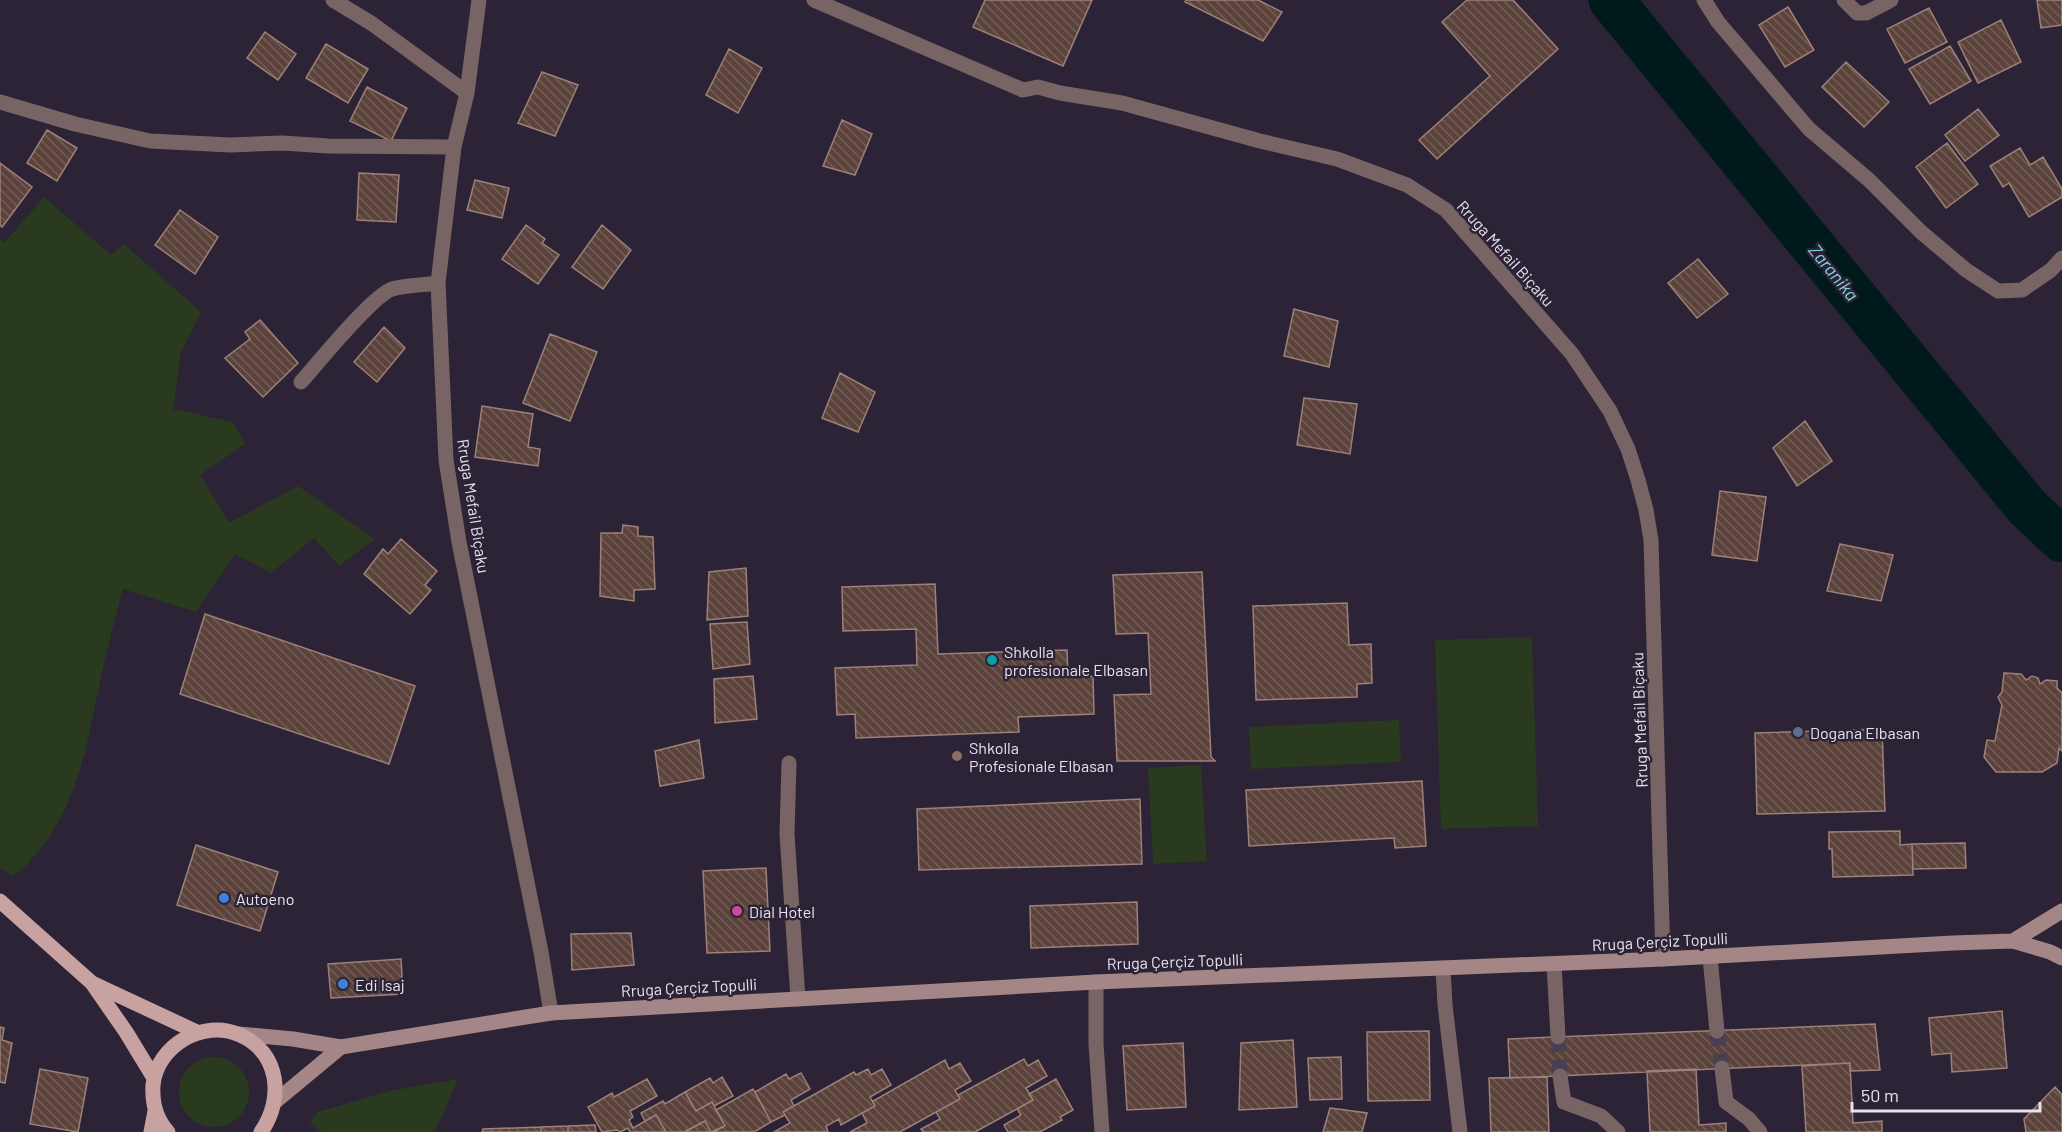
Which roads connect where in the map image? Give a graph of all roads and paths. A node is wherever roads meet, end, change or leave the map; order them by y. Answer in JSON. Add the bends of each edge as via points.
{"nodes":[{"id":1,"x":333,"y":0,"type":"edge"},
{"id":2,"x":479,"y":0,"type":"edge"},
{"id":3,"x":814,"y":0,"type":"edge"},
{"id":4,"x":1704,"y":0,"type":"edge"},
{"id":5,"x":1844,"y":0,"type":"edge"},
{"id":6,"x":1891,"y":0,"type":"edge"},
{"id":7,"x":467,"y":93,"type":"junction"},
{"id":8,"x":0,"y":102,"type":"edge"},
{"id":9,"x":454,"y":147,"type":"junction"},
{"id":10,"x":2062,"y":258,"type":"edge"},
{"id":11,"x":438,"y":283,"type":"junction"},
{"id":12,"x":301,"y":382,"type":"dead end"},
{"id":13,"x":789,"y":763,"type":"dead end"},
{"id":14,"x":0,"y":901,"type":"edge"},
{"id":15,"x":2062,"y":911,"type":"edge"},
{"id":16,"x":2013,"y":941,"type":"junction"},
{"id":17,"x":1710,"y":957,"type":"junction"},
{"id":18,"x":2062,"y":958,"type":"edge"},
{"id":19,"x":1663,"y":959,"type":"junction"},
{"id":20,"x":1554,"y":964,"type":"junction"},
{"id":21,"x":1443,"y":968,"type":"junction"},
{"id":22,"x":1096,"y":982,"type":"junction"},
{"id":23,"x":92,"y":983,"type":"junction"},
{"id":24,"x":798,"y":999,"type":"junction"},
{"id":25,"x":551,"y":1013,"type":"junction"},
{"id":26,"x":1717,"y":1031,"type":"tunnel mouth"},
{"id":27,"x":199,"y":1033,"type":"junction"},
{"id":28,"x":239,"y":1034,"type":"junction"},
{"id":29,"x":1558,"y":1037,"type":"tunnel mouth"},
{"id":30,"x":341,"y":1047,"type":"junction"},
{"id":31,"x":1722,"y":1068,"type":"tunnel mouth"},
{"id":32,"x":1560,"y":1076,"type":"tunnel mouth"},
{"id":33,"x":154,"y":1078,"type":"junction"},
{"id":34,"x":276,"y":1101,"type":"junction"},
{"id":35,"x":155,"y":1111,"type":"junction"},
{"id":36,"x":269,"y":1128,"type":"edge"},
{"id":37,"x":151,"y":1132,"type":"edge"},
{"id":38,"x":168,"y":1132,"type":"edge"},
{"id":39,"x":1102,"y":1132,"type":"edge"},
{"id":40,"x":1460,"y":1132,"type":"edge"},
{"id":41,"x":1618,"y":1132,"type":"edge"},
{"id":42,"x":1760,"y":1132,"type":"edge"}],
"edges":[{"from":1,"to":7,"type":"street"},
{"from":2,"to":7,"type":"street","name":"Rruga Mefail Biçaku"},
{"from":3,"to":19,"type":"street","name":"Rruga Mefail Biçaku","via":[[1023,90],[1038,87],[1122,103],[1337,159],[1407,185],[1446,210],[1572,354],[1610,411],[1638,480],[1651,540]]},
{"from":4,"to":10,"type":"street","via":[[1718,22],[1809,129],[1965,270],[1998,291],[2022,290]]},
{"from":5,"to":6,"type":"street","via":[[1857,13],[1866,13]]},
{"from":7,"to":9,"type":"street","name":"Rruga Mefail Biçaku"},
{"from":8,"to":9,"type":"street","via":[[150,141]]},
{"from":9,"to":11,"type":"street","name":"Rruga Mefail Biçaku"},
{"from":11,"to":12,"type":"street","via":[[392,289],[380,297]]},
{"from":11,"to":25,"type":"street","name":"Rruga Mefail Biçaku","via":[[446,460],[452,505]]},
{"from":13,"to":24,"type":"street","via":[[788,834]]},
{"from":14,"to":23,"type":"main road"},
{"from":15,"to":16,"type":"main road"},
{"from":16,"to":17,"type":"main road","name":"Rruga Çerçiz Topulli"},
{"from":16,"to":18,"type":"main road"},
{"from":17,"to":19,"type":"main road","name":"Rruga Çerçiz Topulli"},
{"from":17,"to":26,"type":"street"},
{"from":19,"to":20,"type":"main road","name":"Rruga Çerçiz Topulli"},
{"from":20,"to":21,"type":"main road","name":"Rruga Çerçiz Topulli"},
{"from":20,"to":29,"type":"street"},
{"from":21,"to":22,"type":"main road","name":"Rruga Çerçiz Topulli"},
{"from":21,"to":40,"type":"street"},
{"from":22,"to":24,"type":"main road","name":"Rruga Çerçiz Topulli"},
{"from":22,"to":39,"type":"street"},
{"from":23,"to":27,"type":"main road"},
{"from":23,"to":33,"type":"main road"},
{"from":24,"to":25,"type":"main road","name":"Rruga Çerçiz Topulli"},
{"from":25,"to":30,"type":"main road","name":"Rruga Çerçiz Topulli"},
{"from":27,"to":28,"type":"main road"},
{"from":27,"to":33,"type":"main road","via":[[183,1038],[169,1050]]},
{"from":28,"to":30,"type":"main road"},
{"from":28,"to":34,"type":"main road","via":[[260,1049],[272,1067]]},
{"from":30,"to":34,"type":"main road"},
{"from":31,"to":42,"type":"street","via":[[1726,1102]]},
{"from":32,"to":41,"type":"street","via":[[1564,1102],[1601,1116]]},
{"from":33,"to":35,"type":"main road"},
{"from":34,"to":36,"type":"main road"},
{"from":35,"to":37,"type":"main road"},
{"from":35,"to":38,"type":"main road"}]}
